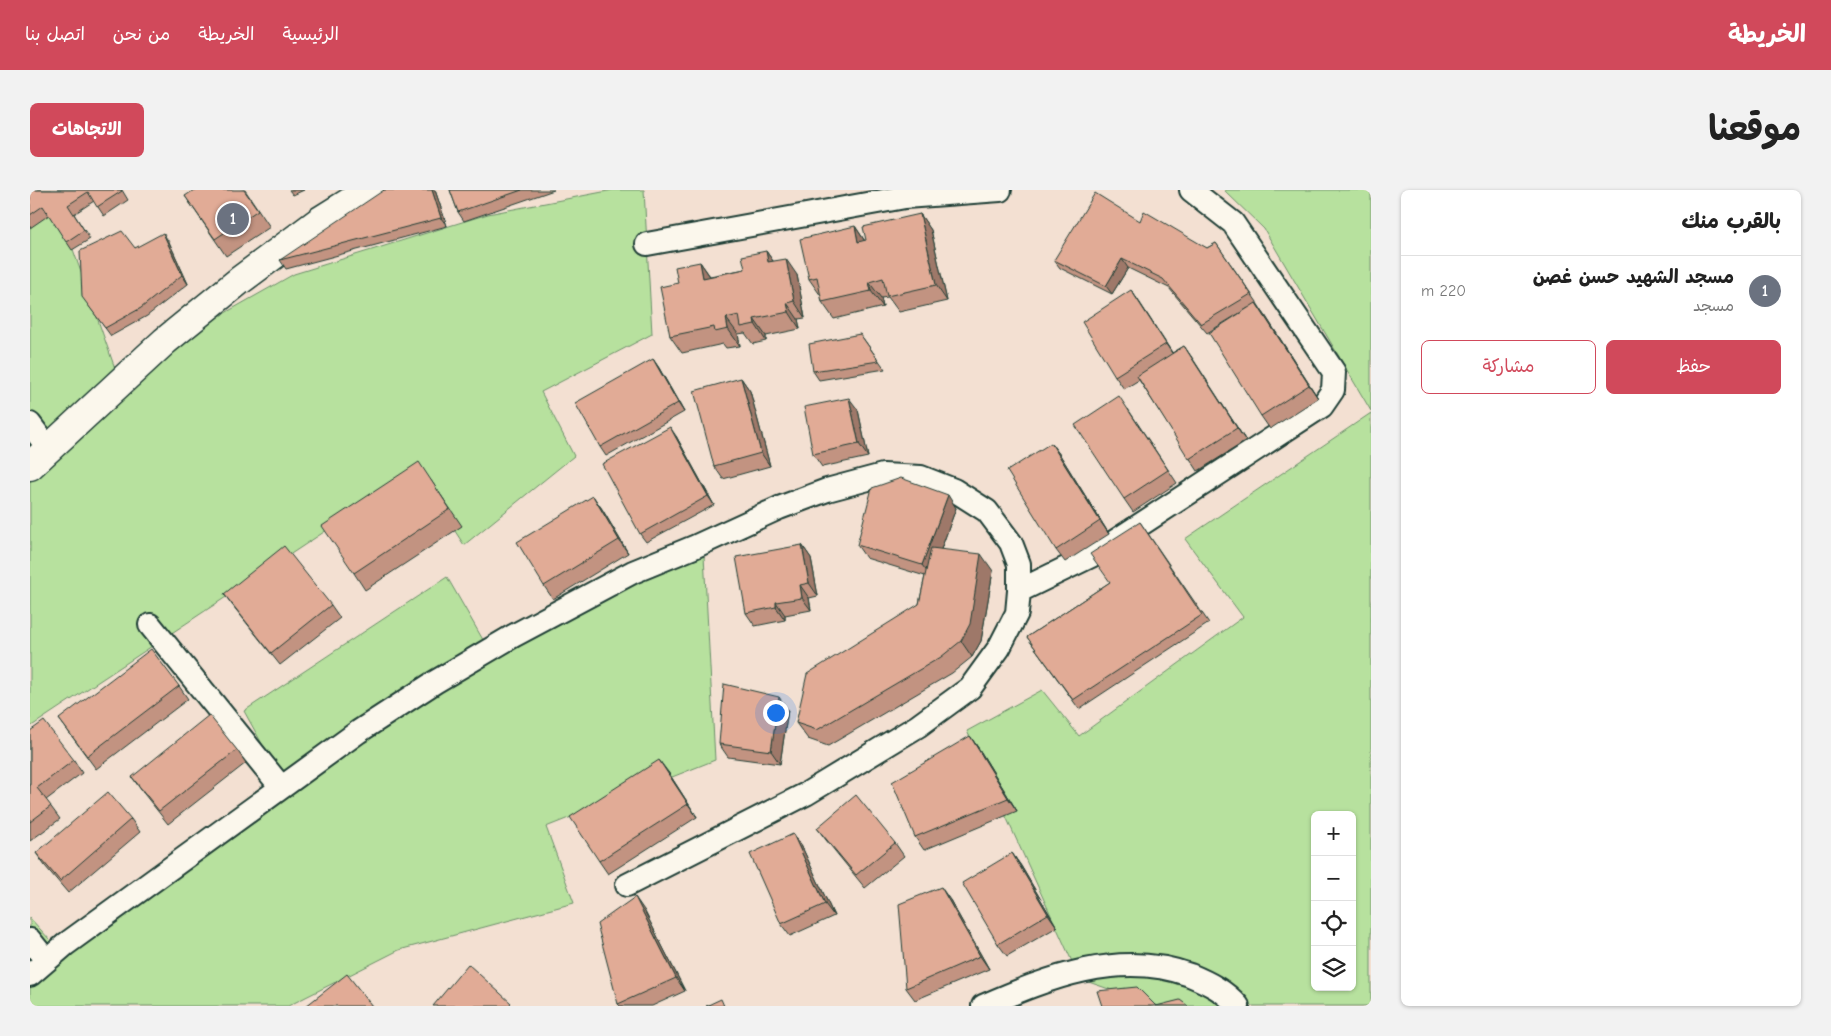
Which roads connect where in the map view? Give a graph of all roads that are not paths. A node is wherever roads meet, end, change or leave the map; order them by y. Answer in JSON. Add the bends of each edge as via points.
{"nodes":[{"id":1,"x":369,"y":190,"type":"edge"},
{"id":2,"x":1000,"y":190,"type":"edge"},
{"id":3,"x":1191,"y":190,"type":"edge"},
{"id":4,"x":647,"y":244,"type":"dead end"},
{"id":5,"x":30,"y":424,"type":"edge"},
{"id":6,"x":39,"y":457,"type":"edge"},
{"id":7,"x":1019,"y":591,"type":"junction"},
{"id":8,"x":150,"y":626,"type":"dead end"},
{"id":9,"x":281,"y":787,"type":"junction"},
{"id":10,"x":627,"y":886,"type":"dead end"},
{"id":11,"x":30,"y":940,"type":"edge"},
{"id":12,"x":38,"y":968,"type":"edge"},
{"id":13,"x":983,"y":1006,"type":"edge"},
{"id":14,"x":1238,"y":1006,"type":"edge"}],
"edges":[{"from":1,"to":6,"type":"street","via":[[322,220],[172,335]]},
{"from":2,"to":4,"type":"street","via":[[905,197]]},
{"from":3,"to":7,"type":"street","via":[[1233,223],[1334,372],[1334,390],[1322,406],[1098,553]]},
{"from":5,"to":6,"type":"street"},
{"from":7,"to":9,"type":"street","via":[[1019,564],[1011,543],[987,511],[954,490],[921,477],[883,475],[827,490],[779,508],[633,572],[435,682]]},
{"from":7,"to":10,"type":"street","via":[[1017,613],[999,648],[970,688],[918,726],[806,794]]},
{"from":8,"to":9,"type":"street"},
{"from":9,"to":12,"type":"street"},
{"from":11,"to":12,"type":"street"},
{"from":13,"to":14,"type":"street","via":[[1070,973],[1128,964],[1179,971],[1227,994]]}]}
